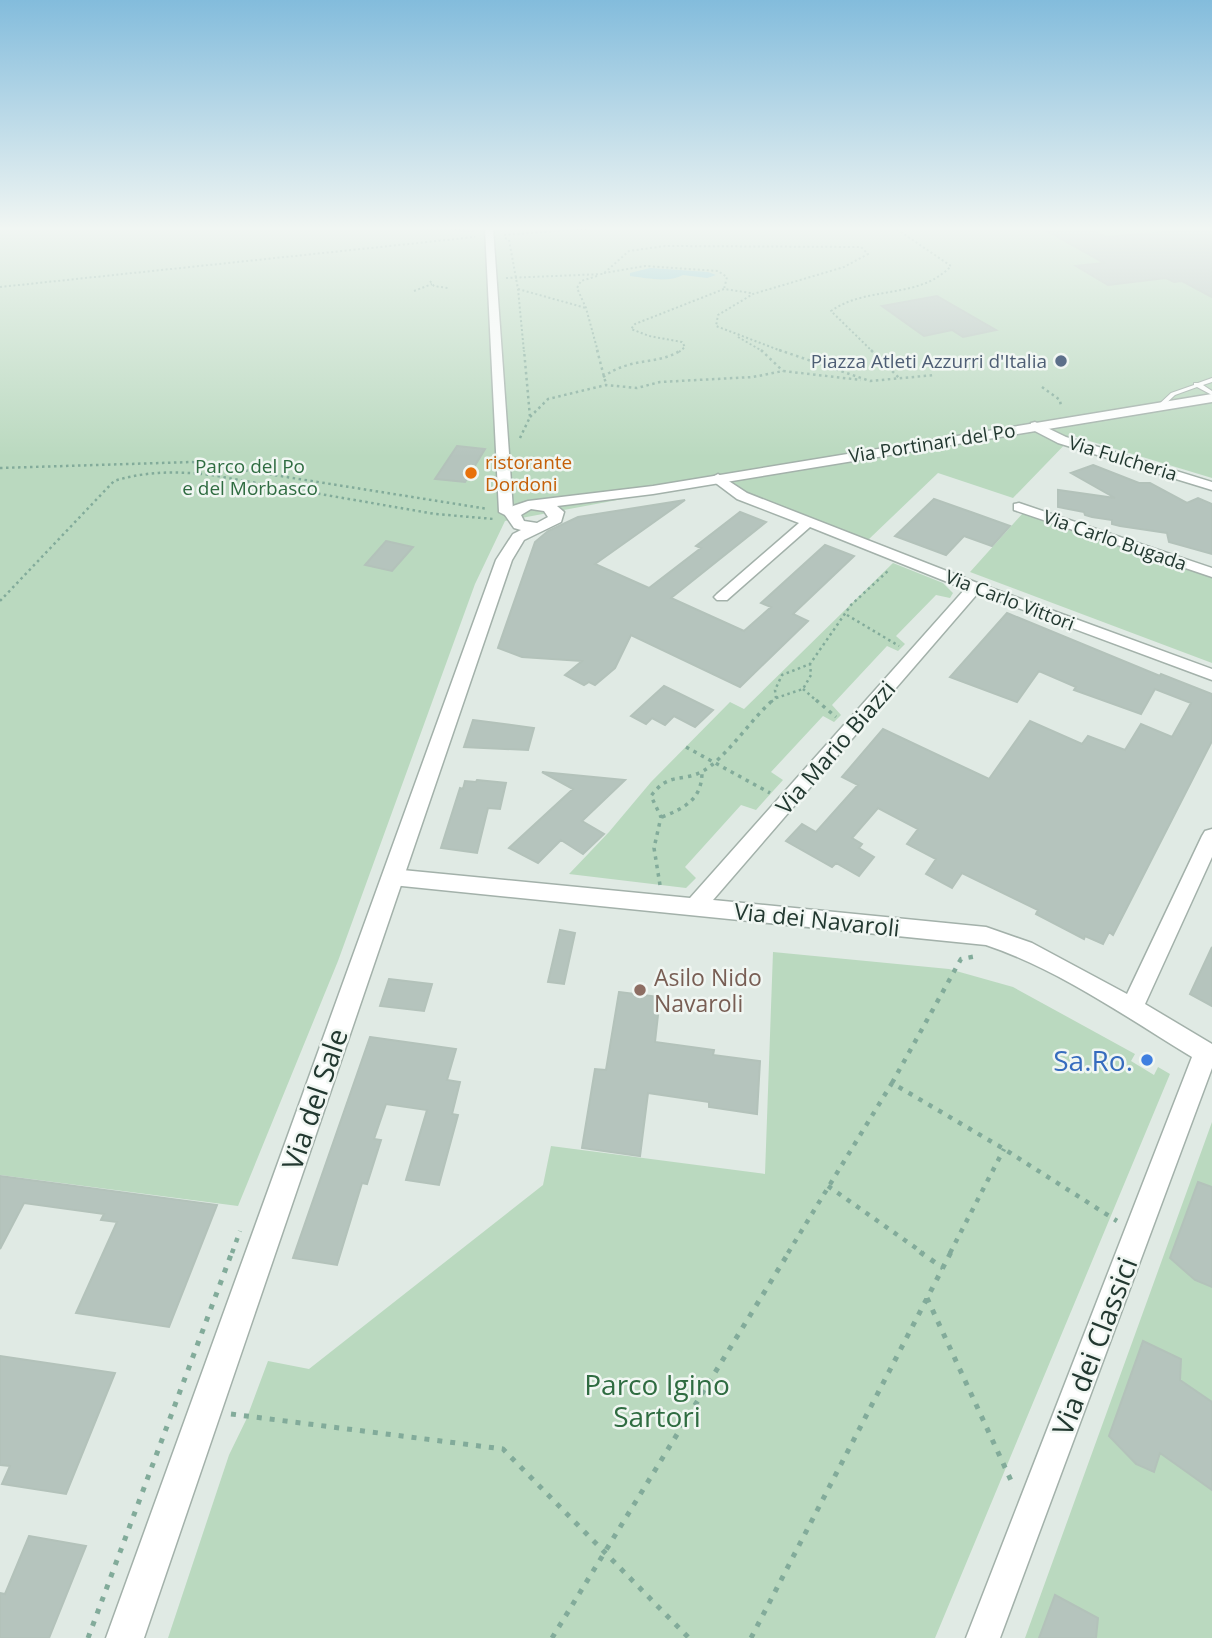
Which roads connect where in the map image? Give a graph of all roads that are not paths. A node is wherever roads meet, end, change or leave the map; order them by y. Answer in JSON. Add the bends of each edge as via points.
{"nodes":[{"id":1,"x":496,"y":304,"type":"edge"},
{"id":2,"x":1212,"y":380,"type":"edge"},
{"id":3,"x":1196,"y":384,"type":"junction"},
{"id":4,"x":1212,"y":396,"type":"edge"},
{"id":5,"x":1159,"y":407,"type":"junction"},
{"id":6,"x":1035,"y":426,"type":"junction"},
{"id":7,"x":719,"y":478,"type":"junction"},
{"id":8,"x":1212,"y":486,"type":"edge"},
{"id":9,"x":653,"y":490,"type":"junction"},
{"id":10,"x":1019,"y":507,"type":"dead end"},
{"id":11,"x":515,"y":510,"type":"junction"},
{"id":12,"x":556,"y":519,"type":"junction"},
{"id":13,"x":808,"y":522,"type":"junction"},
{"id":14,"x":539,"y":528,"type":"junction"},
{"id":15,"x":504,"y":560,"type":"junction"},
{"id":16,"x":1212,"y":573,"type":"edge"},
{"id":17,"x":975,"y":587,"type":"junction"},
{"id":18,"x":722,"y":597,"type":"dead end"},
{"id":19,"x":1212,"y":675,"type":"edge"},
{"id":20,"x":1212,"y":836,"type":"edge"},
{"id":21,"x":392,"y":877,"type":"junction"},
{"id":22,"x":686,"y":906,"type":"junction"},
{"id":23,"x":1132,"y":1007,"type":"junction"},
{"id":24,"x":1208,"y":1056,"type":"edge"},
{"id":25,"x":125,"y":1638,"type":"edge"},
{"id":26,"x":982,"y":1638,"type":"edge"}],
"edges":[{"from":1,"to":11,"type":"street"},
{"from":2,"to":3,"type":"lane"},
{"from":3,"to":4,"type":"lane"},
{"from":3,"to":5,"type":"lane","via":[[1173,394]]},
{"from":4,"to":5,"type":"street","name":"Via Portinari del Po"},
{"from":5,"to":6,"type":"street","name":"Via Portinari del Po"},
{"from":6,"to":7,"type":"street","name":"Via Portinari del Po"},
{"from":6,"to":8,"type":"street","name":"Via Fulcheria","via":[[1062,440]]},
{"from":7,"to":9,"type":"street","name":"Via Portinari del Po"},
{"from":7,"to":13,"type":"street","name":"Via Carlo Vittori","via":[[742,496]]},
{"from":9,"to":11,"type":"street","name":"Via Portinari del Po"},
{"from":9,"to":12,"type":"street","name":"Via Portinari del Po"},
{"from":10,"to":16,"type":"street","name":"Via Carlo Bugada"},
{"from":11,"to":12,"type":"street","via":[[552,508]]},
{"from":11,"to":14,"type":"street","via":[[519,525]]},
{"from":11,"to":15,"type":"street","name":"Via del Sale"},
{"from":12,"to":14,"type":"street","name":"Via del Sale"},
{"from":13,"to":17,"type":"street","name":"Via Carlo Vittori"},
{"from":13,"to":18,"type":"street"},
{"from":14,"to":15,"type":"street","name":"Via del Sale","via":[[517,537]]},
{"from":15,"to":21,"type":"street","name":"Via del Sale"},
{"from":17,"to":19,"type":"street","name":"Via Carlo Vittori"},
{"from":17,"to":22,"type":"street","name":"Via Mario Biazzi","via":[[788,802]]},
{"from":20,"to":23,"type":"street"},
{"from":21,"to":22,"type":"street","name":"Via dei Navaroli"},
{"from":21,"to":25,"type":"street","name":"Via del Sale"},
{"from":22,"to":23,"type":"street","name":"Via dei Navaroli","via":[[986,936],[1024,949]]},
{"from":23,"to":24,"type":"street","name":"Via dei Navaroli"},
{"from":24,"to":26,"type":"street","name":"Via dei Classici"}]}
